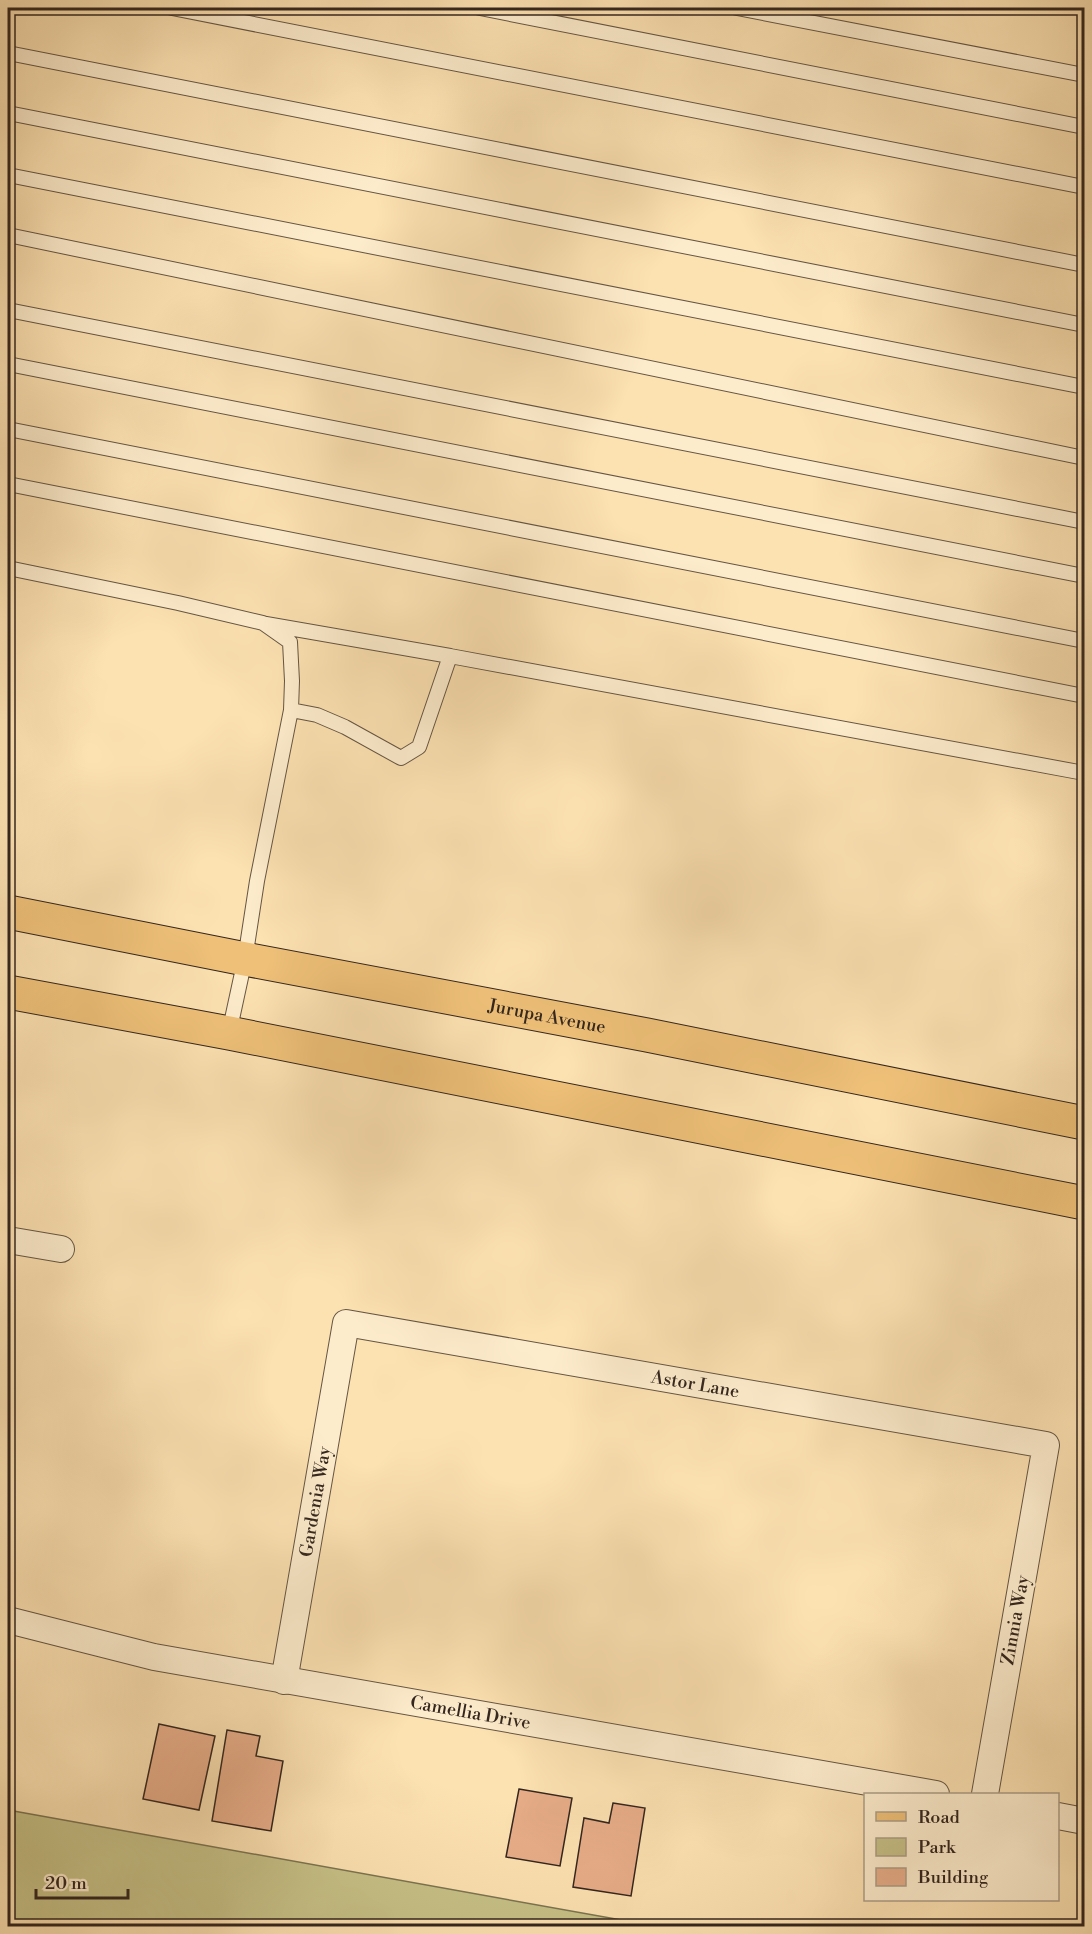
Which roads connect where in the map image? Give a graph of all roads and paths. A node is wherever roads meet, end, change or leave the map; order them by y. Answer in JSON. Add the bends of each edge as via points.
{"nodes":[{"id":1,"x":172,"y":8,"type":"edge"},
{"id":2,"x":480,"y":8,"type":"edge"},
{"id":3,"x":737,"y":8,"type":"edge"},
{"id":4,"x":8,"y":53,"type":"edge"},
{"id":5,"x":1084,"y":75,"type":"edge"},
{"id":6,"x":8,"y":113,"type":"edge"},
{"id":7,"x":1084,"y":127,"type":"edge"},
{"id":8,"x":8,"y":175,"type":"edge"},
{"id":9,"x":1084,"y":188,"type":"edge"},
{"id":10,"x":8,"y":235,"type":"edge"},
{"id":11,"x":1084,"y":265,"type":"edge"},
{"id":12,"x":8,"y":310,"type":"edge"},
{"id":13,"x":1084,"y":325,"type":"edge"},
{"id":14,"x":8,"y":364,"type":"edge"},
{"id":15,"x":1084,"y":387,"type":"edge"},
{"id":16,"x":8,"y":429,"type":"edge"},
{"id":17,"x":1084,"y":458,"type":"edge"},
{"id":18,"x":8,"y":484,"type":"edge"},
{"id":19,"x":1084,"y":522,"type":"edge"},
{"id":20,"x":8,"y":567,"type":"edge"},
{"id":21,"x":1084,"y":576,"type":"edge"},
{"id":22,"x":263,"y":623,"type":"junction"},
{"id":23,"x":1084,"y":641,"type":"edge"},
{"id":24,"x":450,"y":656,"type":"junction"},
{"id":25,"x":1084,"y":696,"type":"edge"},
{"id":26,"x":291,"y":710,"type":"junction"},
{"id":27,"x":1084,"y":773,"type":"edge"},
{"id":28,"x":8,"y":912,"type":"edge"},
{"id":29,"x":245,"y":959,"type":"junction"},
{"id":30,"x":8,"y":992,"type":"edge"},
{"id":31,"x":229,"y":1033,"type":"junction"},
{"id":32,"x":1084,"y":1123,"type":"edge"},
{"id":33,"x":1084,"y":1203,"type":"edge"},
{"id":34,"x":8,"y":1240,"type":"edge"},
{"id":35,"x":61,"y":1249,"type":"dead end"},
{"id":36,"x":346,"y":1323,"type":"joint"},
{"id":37,"x":1046,"y":1445,"type":"joint"},
{"id":38,"x":8,"y":1620,"type":"edge"},
{"id":39,"x":284,"y":1681,"type":"junction"},
{"id":40,"x":930,"y":1793,"type":"edge"},
{"id":41,"x":985,"y":1793,"type":"edge"},
{"id":42,"x":1059,"y":1816,"type":"edge"},
{"id":43,"x":1084,"y":1821,"type":"edge"}],
"edges":[{"from":1,"to":9,"type":"lane"},
{"from":2,"to":7,"type":"lane"},
{"from":3,"to":5,"type":"lane"},
{"from":4,"to":11,"type":"lane"},
{"from":6,"to":13,"type":"lane"},
{"from":8,"to":15,"type":"lane"},
{"from":10,"to":17,"type":"lane"},
{"from":12,"to":19,"type":"lane"},
{"from":14,"to":21,"type":"lane"},
{"from":16,"to":23,"type":"lane"},
{"from":18,"to":25,"type":"lane"},
{"from":20,"to":22,"type":"lane"},
{"from":22,"to":24,"type":"lane"},
{"from":22,"to":26,"type":"lane","via":[[290,642]]},
{"from":24,"to":26,"type":"lane","via":[[419,747],[401,758],[345,727],[317,715]]},
{"from":24,"to":27,"type":"lane"},
{"from":26,"to":29,"type":"lane","via":[[256,881]]},
{"from":28,"to":29,"type":"main road","name":"Jurupa Avenue"},
{"from":29,"to":31,"type":"lane"},
{"from":29,"to":32,"type":"main road","name":"Jurupa Avenue"},
{"from":30,"to":31,"type":"main road"},
{"from":31,"to":33,"type":"main road"},
{"from":34,"to":35,"type":"street"},
{"from":36,"to":37,"type":"street","name":"Astor Lane"},
{"from":36,"to":39,"type":"street","name":"Gardenia Way"},
{"from":37,"to":41,"type":"street","name":"Zinnia Way"},
{"from":38,"to":39,"type":"street","name":"Camellia Drive","via":[[154,1657]]},
{"from":39,"to":40,"type":"street","name":"Camellia Drive"},
{"from":42,"to":43,"type":"street"}]}
